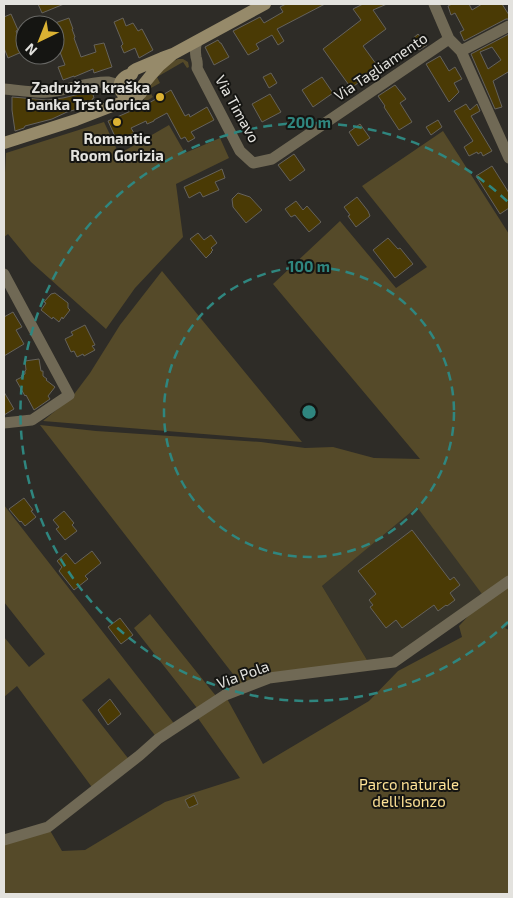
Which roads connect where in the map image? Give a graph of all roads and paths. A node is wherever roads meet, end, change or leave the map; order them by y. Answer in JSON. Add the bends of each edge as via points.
{"nodes":[{"id":1,"x":265,"y":4,"type":"edge"},
{"id":2,"x":434,"y":4,"type":"edge"},
{"id":3,"x":509,"y":26,"type":"edge"},
{"id":4,"x":449,"y":39,"type":"junction"},
{"id":5,"x":197,"y":41,"type":"junction"},
{"id":6,"x":461,"y":51,"type":"junction"},
{"id":7,"x":176,"y":53,"type":"junction"},
{"id":8,"x":198,"y":68,"type":"junction"},
{"id":9,"x":124,"y":82,"type":"junction"},
{"id":10,"x":143,"y":85,"type":"junction"},
{"id":11,"x":4,"y":89,"type":"edge"},
{"id":12,"x":131,"y":98,"type":"junction"},
{"id":13,"x":96,"y":112,"type":"junction"},
{"id":14,"x":4,"y":143,"type":"edge"},
{"id":15,"x":509,"y":158,"type":"edge"},
{"id":16,"x":253,"y":163,"type":"joint"},
{"id":17,"x":4,"y":274,"type":"edge"},
{"id":18,"x":4,"y":423,"type":"edge"},
{"id":19,"x":509,"y":580,"type":"edge"},
{"id":20,"x":4,"y":840,"type":"edge"}],
"edges":[{"from":1,"to":5,"type":"main road"},
{"from":2,"to":4,"type":"street"},
{"from":3,"to":6,"type":"street"},
{"from":4,"to":6,"type":"street"},
{"from":4,"to":16,"type":"street","name":"Via Tagliamento","via":[[272,159]]},
{"from":5,"to":7,"type":"main road"},
{"from":5,"to":8,"type":"street","name":"Via Timavo"},
{"from":6,"to":15,"type":"street"},
{"from":7,"to":8,"type":"street","name":"Via Timavo","via":[[185,56]]},
{"from":7,"to":9,"type":"main road","via":[[136,69]]},
{"from":7,"to":10,"type":"main road"},
{"from":8,"to":16,"type":"street","name":"Via Timavo","via":[[240,151]]},
{"from":9,"to":10,"type":"main road","via":[[140,78]]},
{"from":9,"to":11,"type":"street","via":[[119,74],[60,91]]},
{"from":9,"to":12,"type":"main road","via":[[126,97]]},
{"from":9,"to":13,"type":"main road"},
{"from":10,"to":12,"type":"main road","via":[[141,93]]},
{"from":12,"to":13,"type":"main road"},
{"from":13,"to":14,"type":"main road"},
{"from":17,"to":18,"type":"street","via":[[69,395],[32,420]]},
{"from":19,"to":20,"type":"street","name":"Via Pola","via":[[394,662],[269,678],[225,695],[158,739],[48,827]]}]}
